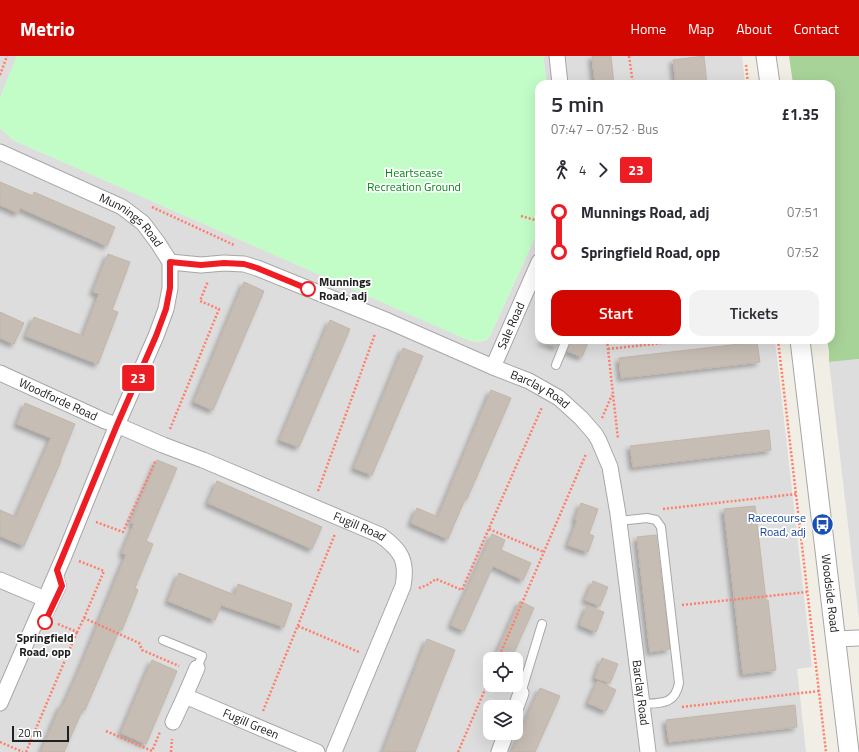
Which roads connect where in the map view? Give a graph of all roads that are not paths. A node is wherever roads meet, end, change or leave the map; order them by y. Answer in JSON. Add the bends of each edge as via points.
{"nodes":[{"id":1,"x":557,"y":56,"type":"edge"},
{"id":2,"x":766,"y":56,"type":"edge"},
{"id":3,"x":560,"y":80,"type":"edge"},
{"id":4,"x":769,"y":80,"type":"edge"},
{"id":5,"x":0,"y":152,"type":"edge"},
{"id":6,"x":170,"y":262,"type":"junction"},
{"id":7,"x":535,"y":274,"type":"edge"},
{"id":8,"x":564,"y":344,"type":"edge"},
{"id":9,"x":800,"y":344,"type":"edge"},
{"id":10,"x":556,"y":365,"type":"dead end"},
{"id":11,"x":493,"y":367,"type":"junction"},
{"id":12,"x":0,"y":373,"type":"edge"},
{"id":13,"x":117,"y":425,"type":"junction"},
{"id":14,"x":619,"y":521,"type":"junction"},
{"id":15,"x":57,"y":570,"type":"junction"},
{"id":16,"x":0,"y":580,"type":"edge"},
{"id":17,"x":45,"y":599,"type":"junction"},
{"id":18,"x":542,"y":624,"type":"dead end"},
{"id":19,"x":32,"y":630,"type":"junction"},
{"id":20,"x":859,"y":638,"type":"edge"},
{"id":21,"x":835,"y":639,"type":"junction"},
{"id":22,"x":163,"y":640,"type":"dead end"},
{"id":23,"x":196,"y":668,"type":"joint"},
{"id":24,"x":521,"y":693,"type":"joint"},
{"id":25,"x":185,"y":696,"type":"junction"},
{"id":26,"x":518,"y":700,"type":"edge"},
{"id":27,"x":0,"y":703,"type":"edge"},
{"id":28,"x":642,"y":704,"type":"junction"},
{"id":29,"x":167,"y":727,"type":"road end"},
{"id":30,"x":503,"y":740,"type":"edge"},
{"id":31,"x":317,"y":752,"type":"edge"},
{"id":32,"x":334,"y":752,"type":"edge"},
{"id":33,"x":499,"y":752,"type":"edge"},
{"id":34,"x":648,"y":752,"type":"edge"},
{"id":35,"x":848,"y":752,"type":"edge"}],
"edges":[{"from":1,"to":3,"type":"street"},
{"from":2,"to":4,"type":"street"},
{"from":5,"to":6,"type":"street","name":"Munnings Road","via":[[122,207],[143,223]]},
{"from":6,"to":11,"type":"street","name":"Barclay Road","via":[[201,265],[244,264],[257,268]]},
{"from":6,"to":13,"type":"street","name":"Munnings Road","via":[[170,288],[166,309]]},
{"from":7,"to":11,"type":"street","name":"Sale Road"},
{"from":8,"to":10,"type":"lane"},
{"from":9,"to":21,"type":"street","name":"Woodside Road"},
{"from":11,"to":14,"type":"street","name":"Barclay Road","via":[[529,381],[559,398],[595,434],[610,468]]},
{"from":12,"to":13,"type":"street","name":"Woodforde Road"},
{"from":13,"to":15,"type":"street","name":"Munnings Road"},
{"from":13,"to":32,"type":"street","name":"Fugill Road","via":[[380,534],[392,543],[398,552],[404,564],[403,586]]},
{"from":14,"to":28,"type":"street","name":"Barclay Road"},
{"from":14,"to":28,"type":"lane","via":[[647,518],[656,520],[661,527],[679,683],[672,699]]},
{"from":15,"to":17,"type":"street","name":"Munnings Road"},
{"from":15,"to":19,"type":"lane","via":[[62,586],[45,622]]},
{"from":16,"to":17,"type":"street"},
{"from":17,"to":19,"type":"street","name":"Munnings Road"},
{"from":18,"to":24,"type":"lane"},
{"from":19,"to":27,"type":"street","name":"Munnings Road"},
{"from":20,"to":21,"type":"street"},
{"from":21,"to":35,"type":"street","name":"Woodside Road"},
{"from":22,"to":23,"type":"lane","via":[[202,656]]},
{"from":23,"to":25,"type":"street"},
{"from":24,"to":26,"type":"street"},
{"from":25,"to":29,"type":"street"},
{"from":25,"to":31,"type":"street","name":"Fugill Green"},
{"from":28,"to":34,"type":"street","name":"Barclay Road"},
{"from":30,"to":33,"type":"street"}]}
